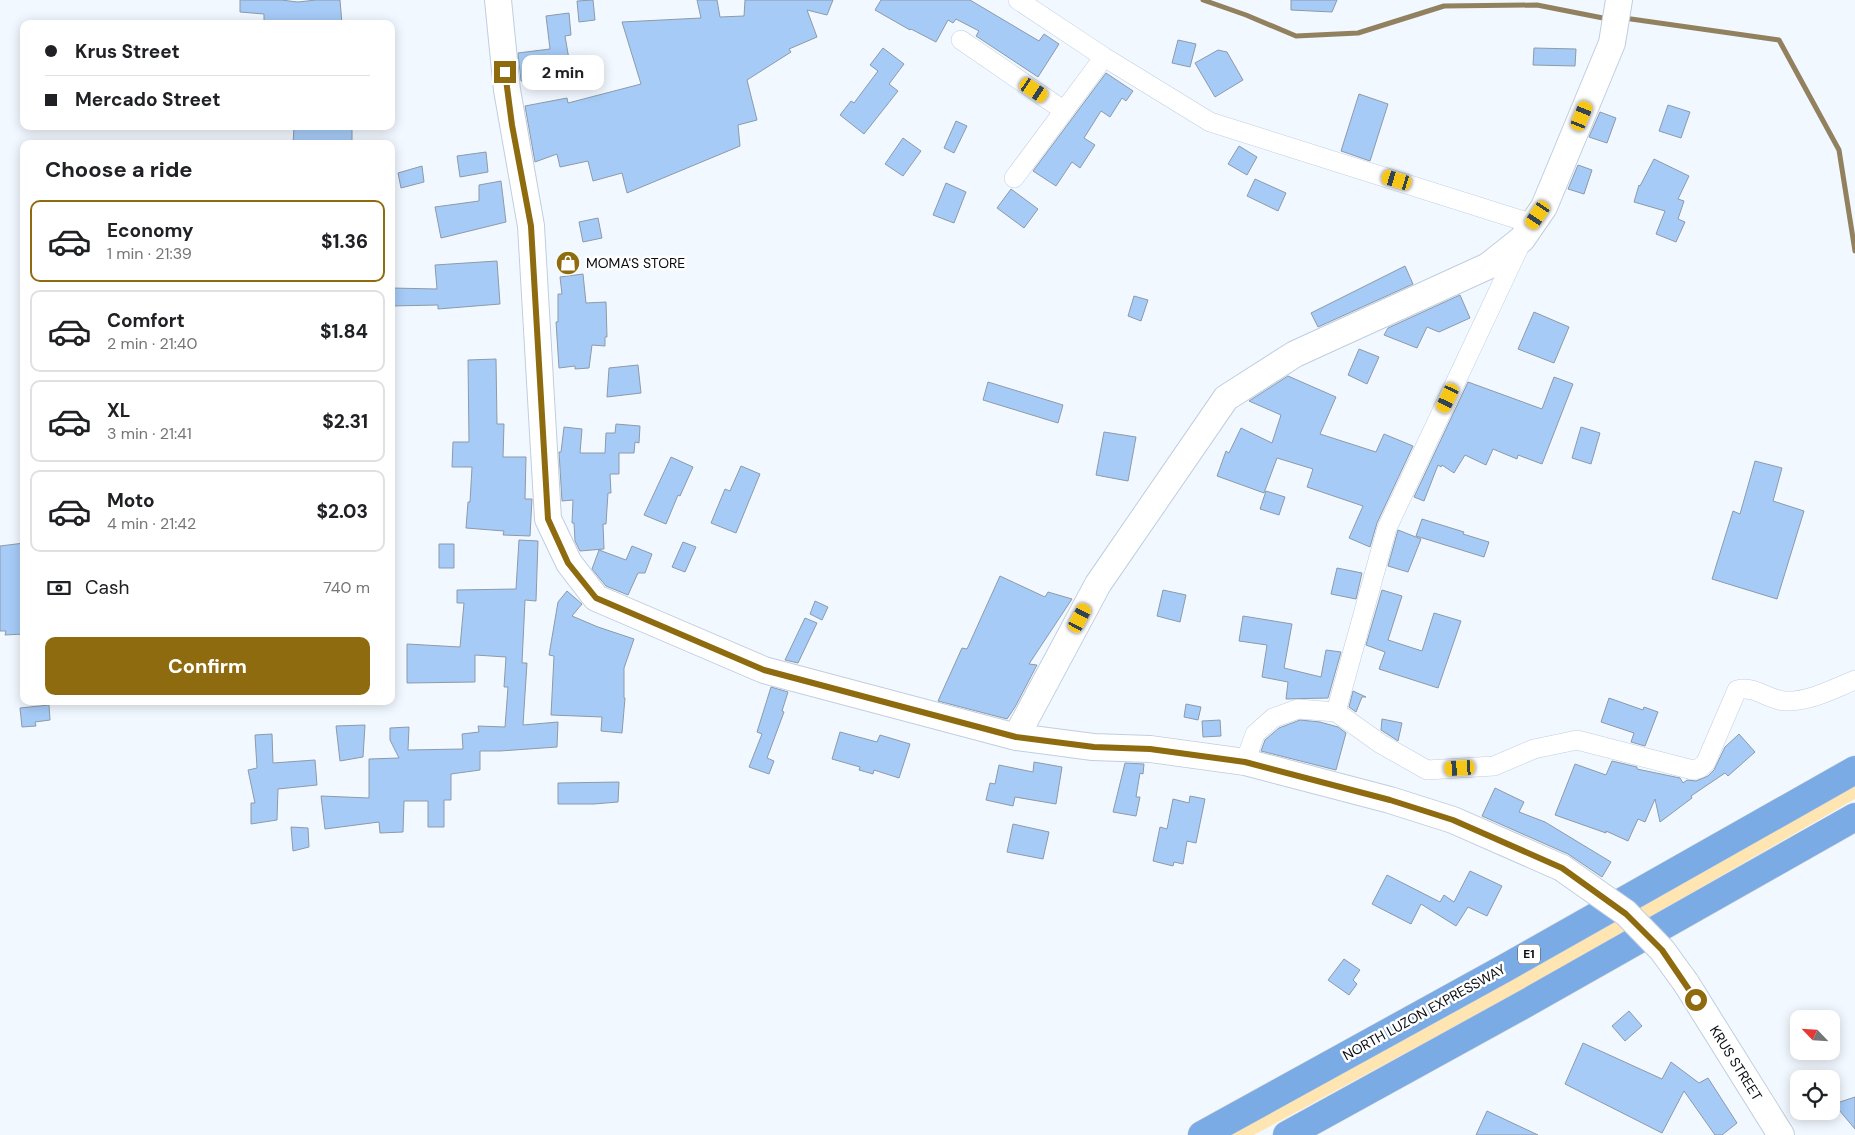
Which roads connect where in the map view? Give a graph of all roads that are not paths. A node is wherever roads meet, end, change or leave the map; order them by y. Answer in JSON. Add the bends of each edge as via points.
{"nodes":[{"id":1,"x":498,"y":0,"type":"edge"},
{"id":2,"x":1018,"y":0,"type":"edge"},
{"id":3,"x":1618,"y":0,"type":"edge"},
{"id":4,"x":961,"y":40,"type":"dead end"},
{"id":5,"x":1104,"y":57,"type":"junction"},
{"id":6,"x":1063,"y":110,"type":"junction"},
{"id":7,"x":1014,"y":178,"type":"dead end"},
{"id":8,"x":1527,"y":232,"type":"junction"},
{"id":9,"x":1855,"y":680,"type":"edge"},
{"id":10,"x":1336,"y":712,"type":"junction"},
{"id":11,"x":1016,"y":737,"type":"junction"},
{"id":12,"x":1245,"y":762,"type":"junction"},
{"id":13,"x":1855,"y":770,"type":"edge"},
{"id":14,"x":1855,"y":817,"type":"edge"},
{"id":15,"x":1202,"y":1135,"type":"edge"},
{"id":16,"x":1287,"y":1135,"type":"edge"},
{"id":17,"x":1781,"y":1135,"type":"edge"}],
"edges":[{"from":1,"to":11,"type":"main road","name":"KRUS STREET","via":[[507,90],[531,226],[548,519],[568,563],[596,598],[764,670]]},
{"from":2,"to":5,"type":"street"},
{"from":3,"to":8,"type":"main road","via":[[1612,43],[1544,207]]},
{"from":4,"to":6,"type":"street"},
{"from":5,"to":6,"type":"street"},
{"from":5,"to":8,"type":"street","via":[[1210,122]]},
{"from":6,"to":7,"type":"street"},
{"from":8,"to":10,"type":"street","via":[[1387,528]]},
{"from":8,"to":11,"type":"main road","via":[[1488,266],[1295,354],[1226,398],[1098,584]]},
{"from":9,"to":10,"type":"street","via":[[1810,698],[1784,701],[1744,688],[1737,690],[1706,762],[1693,770],[1577,740],[1534,749],[1494,766],[1427,770],[1381,744]]},
{"from":10,"to":12,"type":"street","via":[[1298,709],[1273,718],[1255,734]]},
{"from":11,"to":12,"type":"main road","name":"KRUS STREET","via":[[1094,747],[1150,749]]},
{"from":12,"to":17,"type":"main road","name":"KRUS STREET","bridge":true,"via":[[1453,820],[1562,868],[1626,914],[1662,950]]},
{"from":13,"to":15,"type":"highway","name":"NORTH LUZON EXPRESSWAY","number":"E1"},
{"from":14,"to":16,"type":"highway"}]}
